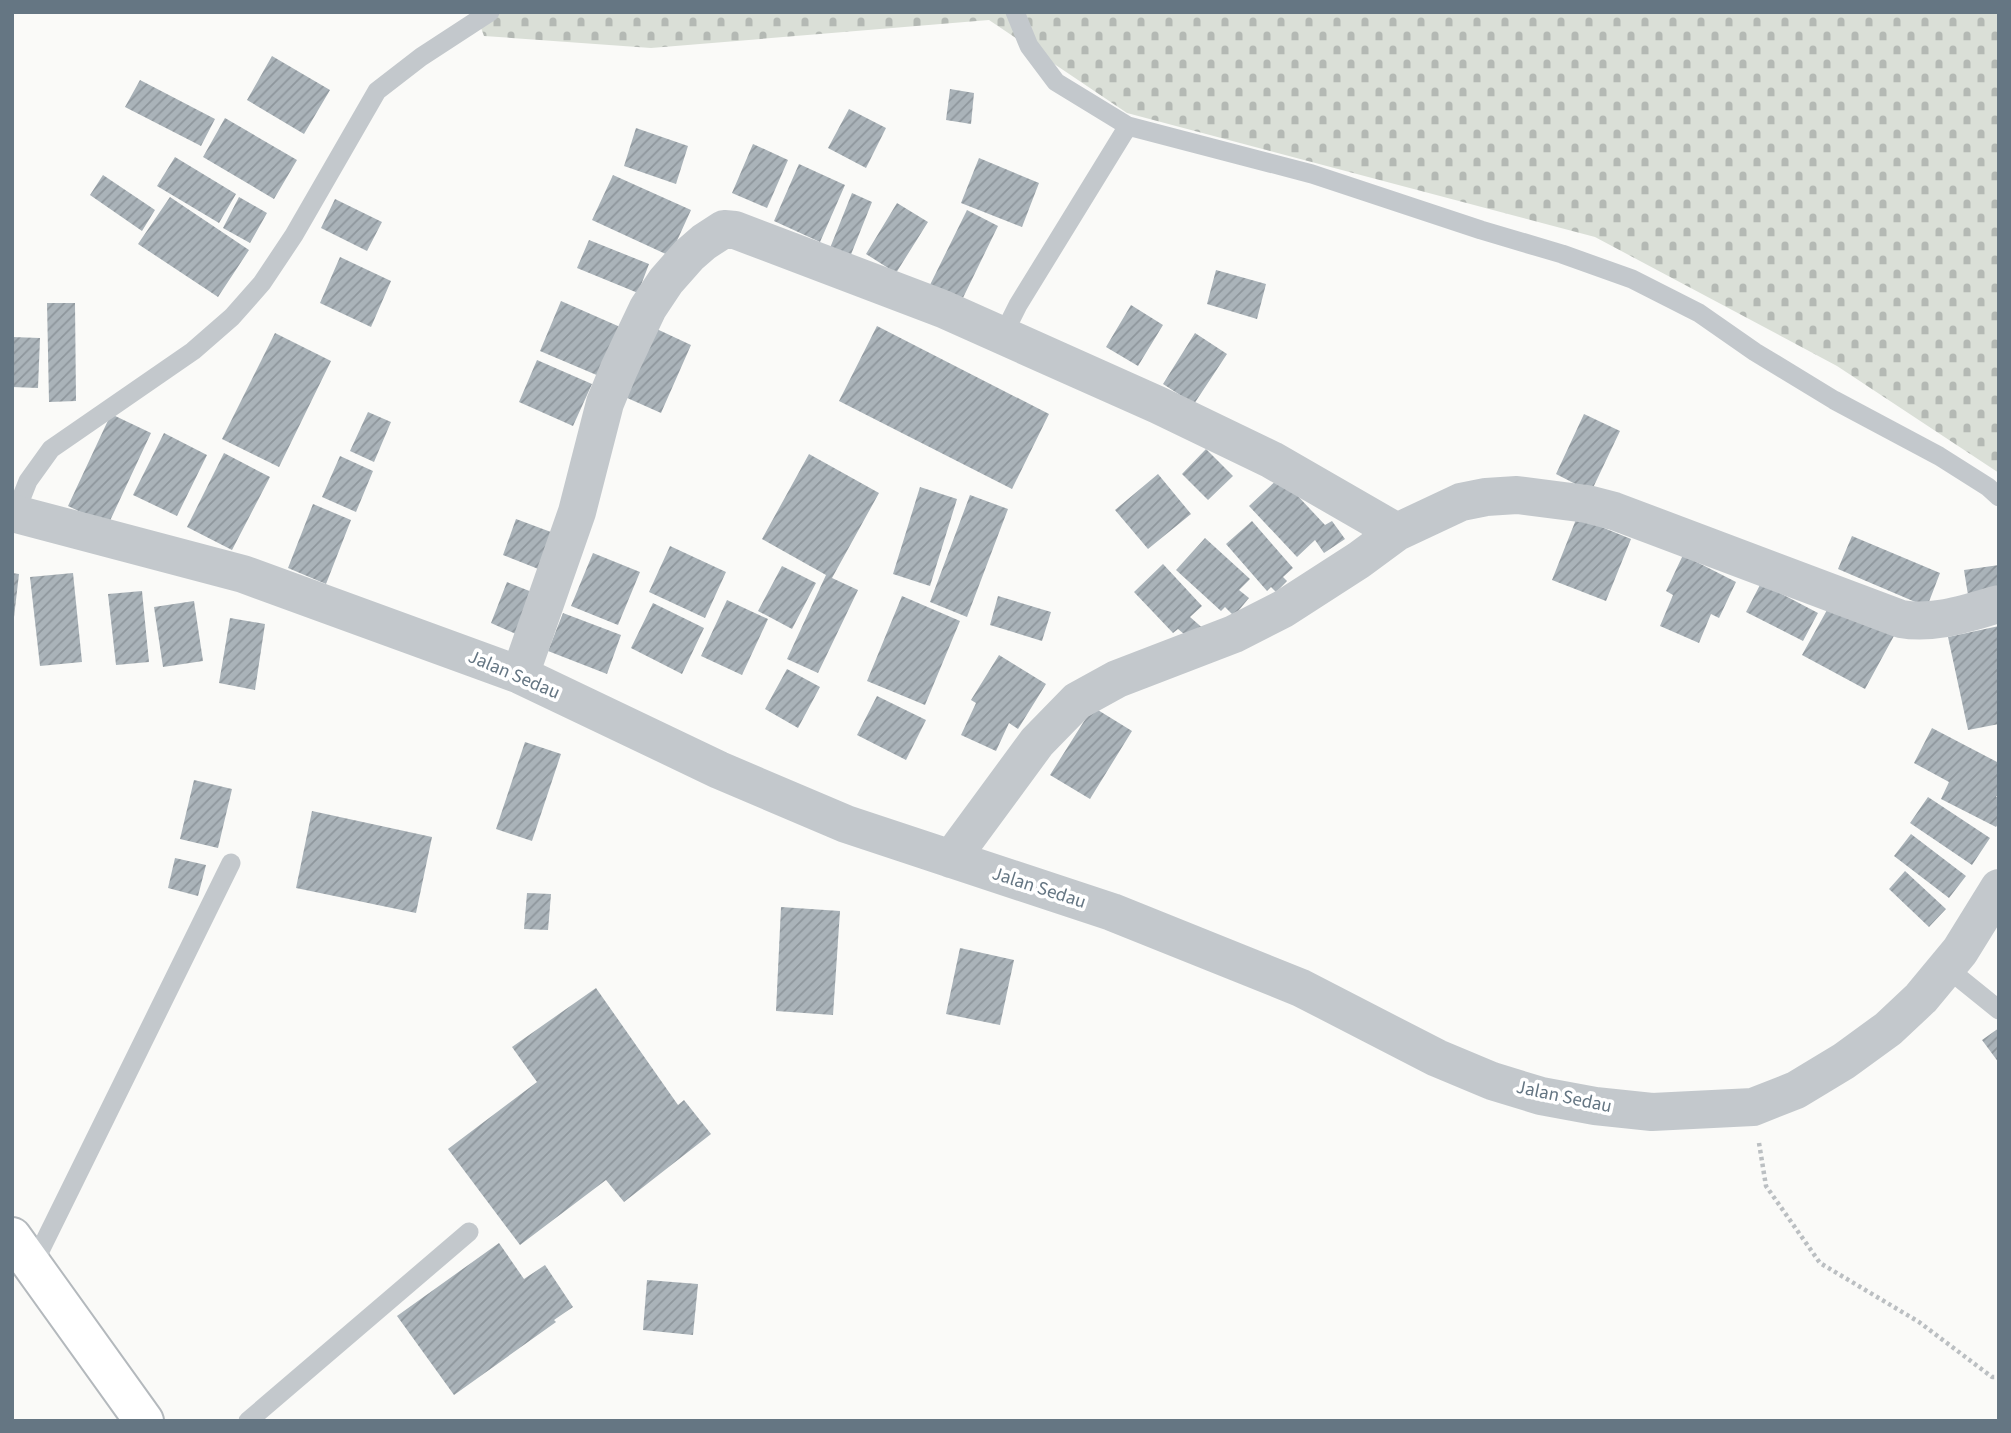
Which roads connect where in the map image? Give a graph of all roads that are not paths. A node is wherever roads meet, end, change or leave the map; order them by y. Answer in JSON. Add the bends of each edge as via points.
{"nodes":[{"id":1,"x":489,"y":12,"type":"edge"},
{"id":2,"x":1015,"y":12,"type":"edge"},
{"id":3,"x":1128,"y":126,"type":"junction"},
{"id":4,"x":1003,"y":335,"type":"junction"},
{"id":5,"x":1999,"y":497,"type":"edge"},
{"id":6,"x":13,"y":514,"type":"edge"},
{"id":7,"x":1397,"y":532,"type":"junction"},
{"id":8,"x":1999,"y":604,"type":"edge"},
{"id":9,"x":520,"y":675,"type":"junction"},
{"id":10,"x":951,"y":859,"type":"junction"},
{"id":11,"x":231,"y":863,"type":"dead end"},
{"id":12,"x":1999,"y":888,"type":"edge"},
{"id":13,"x":1947,"y":968,"type":"junction"},
{"id":14,"x":1999,"y":1010,"type":"edge"},
{"id":15,"x":468,"y":1232,"type":"dead end"},
{"id":16,"x":23,"y":1251,"type":"edge"},
{"id":17,"x":144,"y":1421,"type":"edge"},
{"id":18,"x":248,"y":1421,"type":"edge"}],
"edges":[{"from":1,"to":6,"type":"lane","via":[[377,91],[262,283],[194,351],[51,449],[28,481]]},
{"from":2,"to":3,"type":"lane","via":[[1029,46],[1056,82]]},
{"from":3,"to":4,"type":"lane"},
{"from":3,"to":5,"type":"lane","via":[[1312,174],[1632,279],[1699,313],[1755,352],[1939,456]]},
{"from":4,"to":7,"type":"street","via":[[1272,460]]},
{"from":4,"to":9,"type":"street","via":[[735,230],[724,229],[704,242],[666,281],[619,369],[605,403],[577,512]]},
{"from":6,"to":9,"type":"street","name":"Jalan Sedau","via":[[243,574]]},
{"from":7,"to":8,"type":"street","via":[[1461,502],[1486,497],[1517,495],[1587,503],[1901,619],[1944,620]]},
{"from":7,"to":10,"type":"street","via":[[1283,609],[1234,634],[1117,678],[1077,701],[1037,742]]},
{"from":9,"to":10,"type":"street","name":"Jalan Sedau","via":[[719,770],[846,824]]},
{"from":10,"to":13,"type":"street","name":"Jalan Sedau","via":[[1112,912],[1301,988],[1492,1081],[1595,1106],[1652,1112],[1753,1107],[1796,1090],[1844,1062],[1888,1029]]},
{"from":11,"to":16,"type":"lane"},
{"from":12,"to":13,"type":"street","name":"Jalan Sedau"},
{"from":13,"to":14,"type":"lane"},
{"from":15,"to":18,"type":"lane"},
{"from":16,"to":17,"type":"highway"}]}
